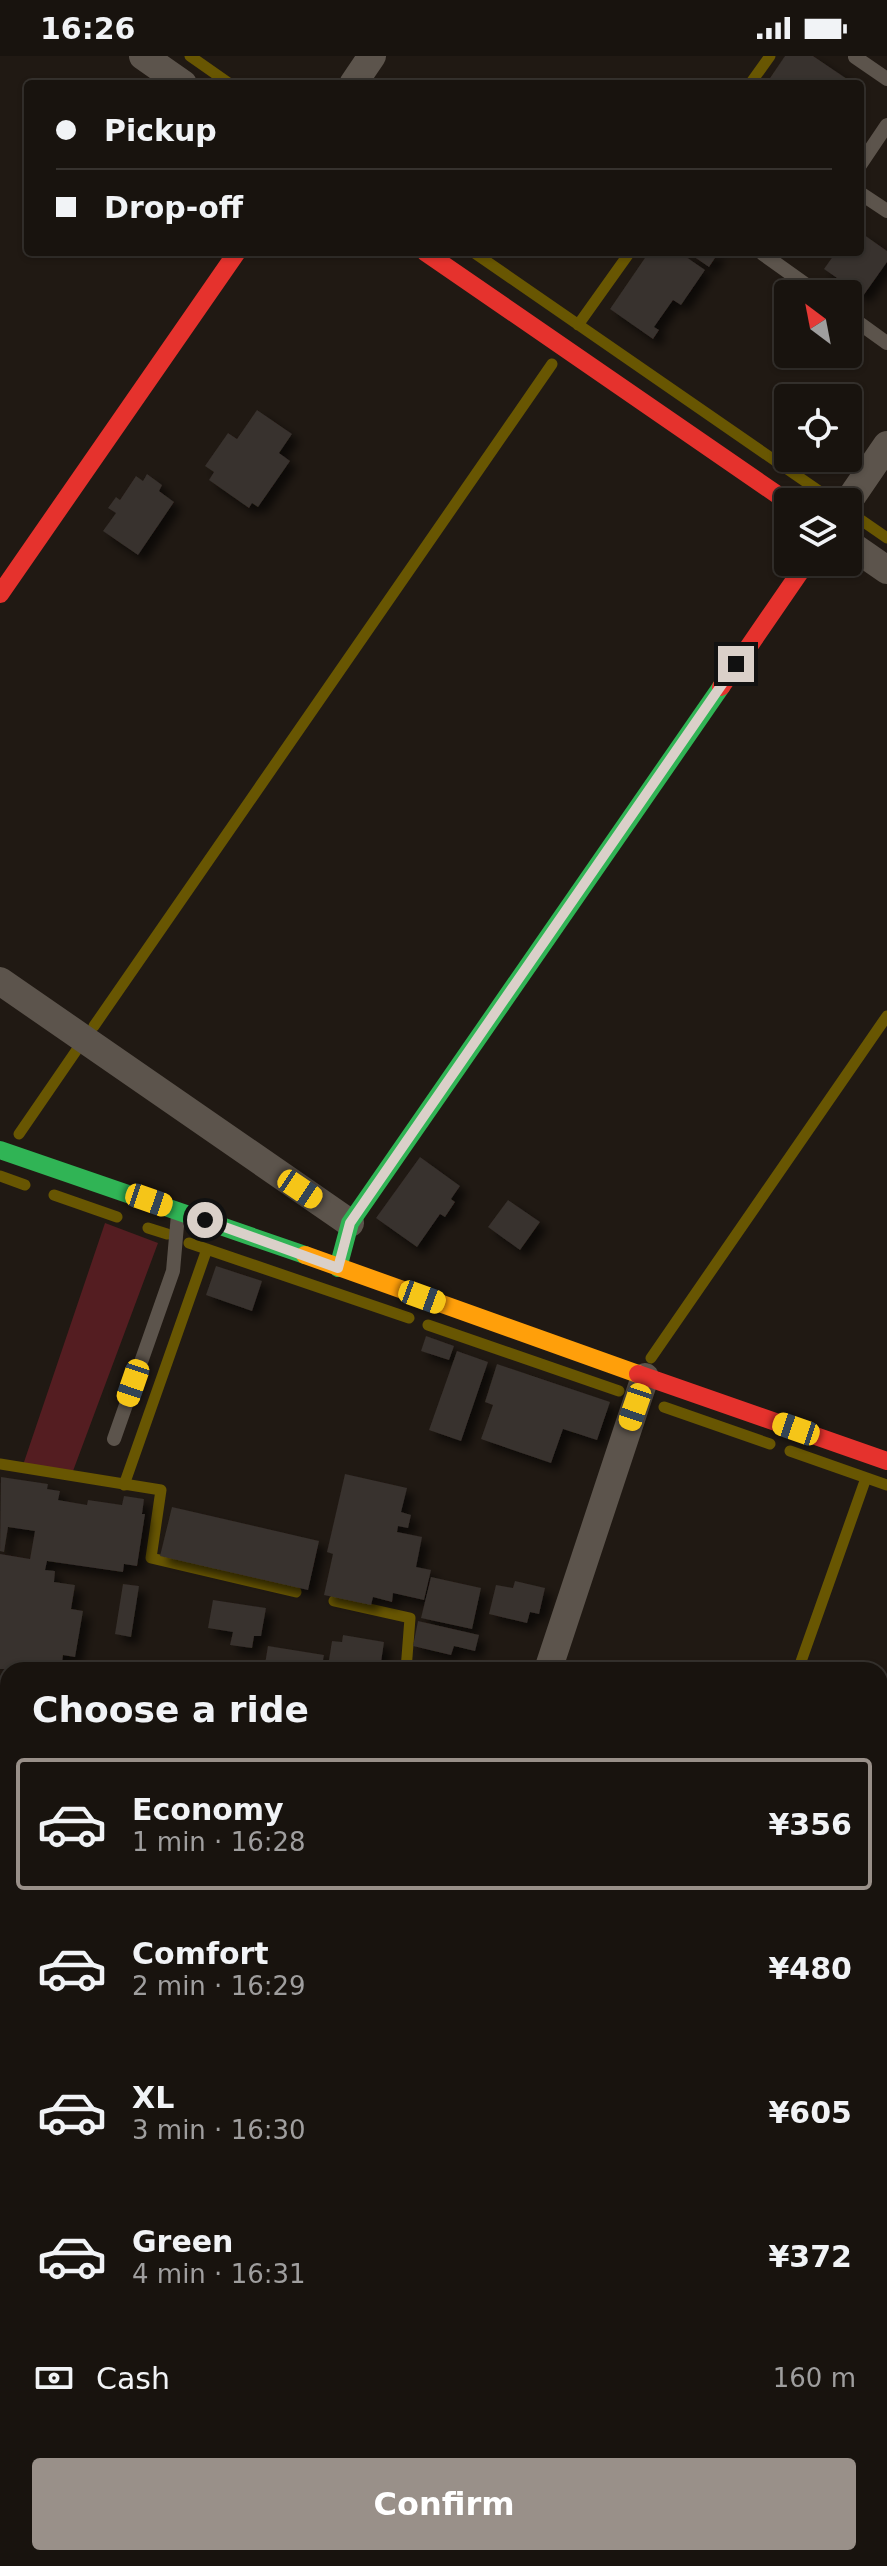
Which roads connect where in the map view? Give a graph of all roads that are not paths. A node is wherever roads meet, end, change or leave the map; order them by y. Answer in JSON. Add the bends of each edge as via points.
{"nodes":[{"id":1,"x":143,"y":56,"type":"edge"},
{"id":2,"x":372,"y":56,"type":"edge"},
{"id":3,"x":855,"y":57,"type":"edge"},
{"id":4,"x":887,"y":79,"type":"edge"},
{"id":5,"x":177,"y":80,"type":"edge"},
{"id":6,"x":356,"y":80,"type":"edge"},
{"id":7,"x":887,"y":125,"type":"edge"},
{"id":8,"x":864,"y":159,"type":"edge"},
{"id":9,"x":864,"y":196,"type":"edge"},
{"id":10,"x":887,"y":211,"type":"edge"},
{"id":11,"x":234,"y":256,"type":"edge"},
{"id":12,"x":431,"y":256,"type":"edge"},
{"id":13,"x":766,"y":256,"type":"edge"},
{"id":14,"x":799,"y":280,"type":"edge"},
{"id":15,"x":862,"y":325,"type":"edge"},
{"id":16,"x":887,"y":343,"type":"edge"},
{"id":17,"x":887,"y":445,"type":"edge"},
{"id":18,"x":857,"y":488,"type":"edge"},
{"id":19,"x":774,"y":492,"type":"edge"},
{"id":20,"x":862,"y":553,"type":"edge"},
{"id":21,"x":887,"y":570,"type":"edge"},
{"id":22,"x":797,"y":576,"type":"edge"},
{"id":23,"x":0,"y":594,"type":"edge"},
{"id":24,"x":0,"y":981,"type":"edge"},
{"id":25,"x":0,"y":1150,"type":"edge"},
{"id":26,"x":179,"y":1210,"type":"junction"},
{"id":27,"x":350,"y":1223,"type":"junction"},
{"id":28,"x":338,"y":1268,"type":"junction"},
{"id":29,"x":645,"y":1377,"type":"junction"},
{"id":30,"x":114,"y":1439,"type":"dead end"},
{"id":31,"x":887,"y":1461,"type":"edge"},
{"id":32,"x":551,"y":1662,"type":"edge"}],
"edges":[{"from":1,"to":5,"type":"street"},
{"from":2,"to":6,"type":"street"},
{"from":3,"to":4,"type":"lane"},
{"from":7,"to":8,"type":"lane"},
{"from":9,"to":10,"type":"lane"},
{"from":11,"to":23,"type":"street"},
{"from":12,"to":19,"type":"street"},
{"from":13,"to":14,"type":"lane"},
{"from":15,"to":16,"type":"lane"},
{"from":17,"to":18,"type":"street"},
{"from":20,"to":21,"type":"street"},
{"from":22,"to":27,"type":"street"},
{"from":24,"to":27,"type":"street"},
{"from":25,"to":26,"type":"street"},
{"from":26,"to":28,"type":"street"},
{"from":26,"to":30,"type":"lane","via":[[173,1271]]},
{"from":27,"to":28,"type":"street"},
{"from":28,"to":29,"type":"street"},
{"from":29,"to":31,"type":"street"},
{"from":29,"to":32,"type":"street"}]}
